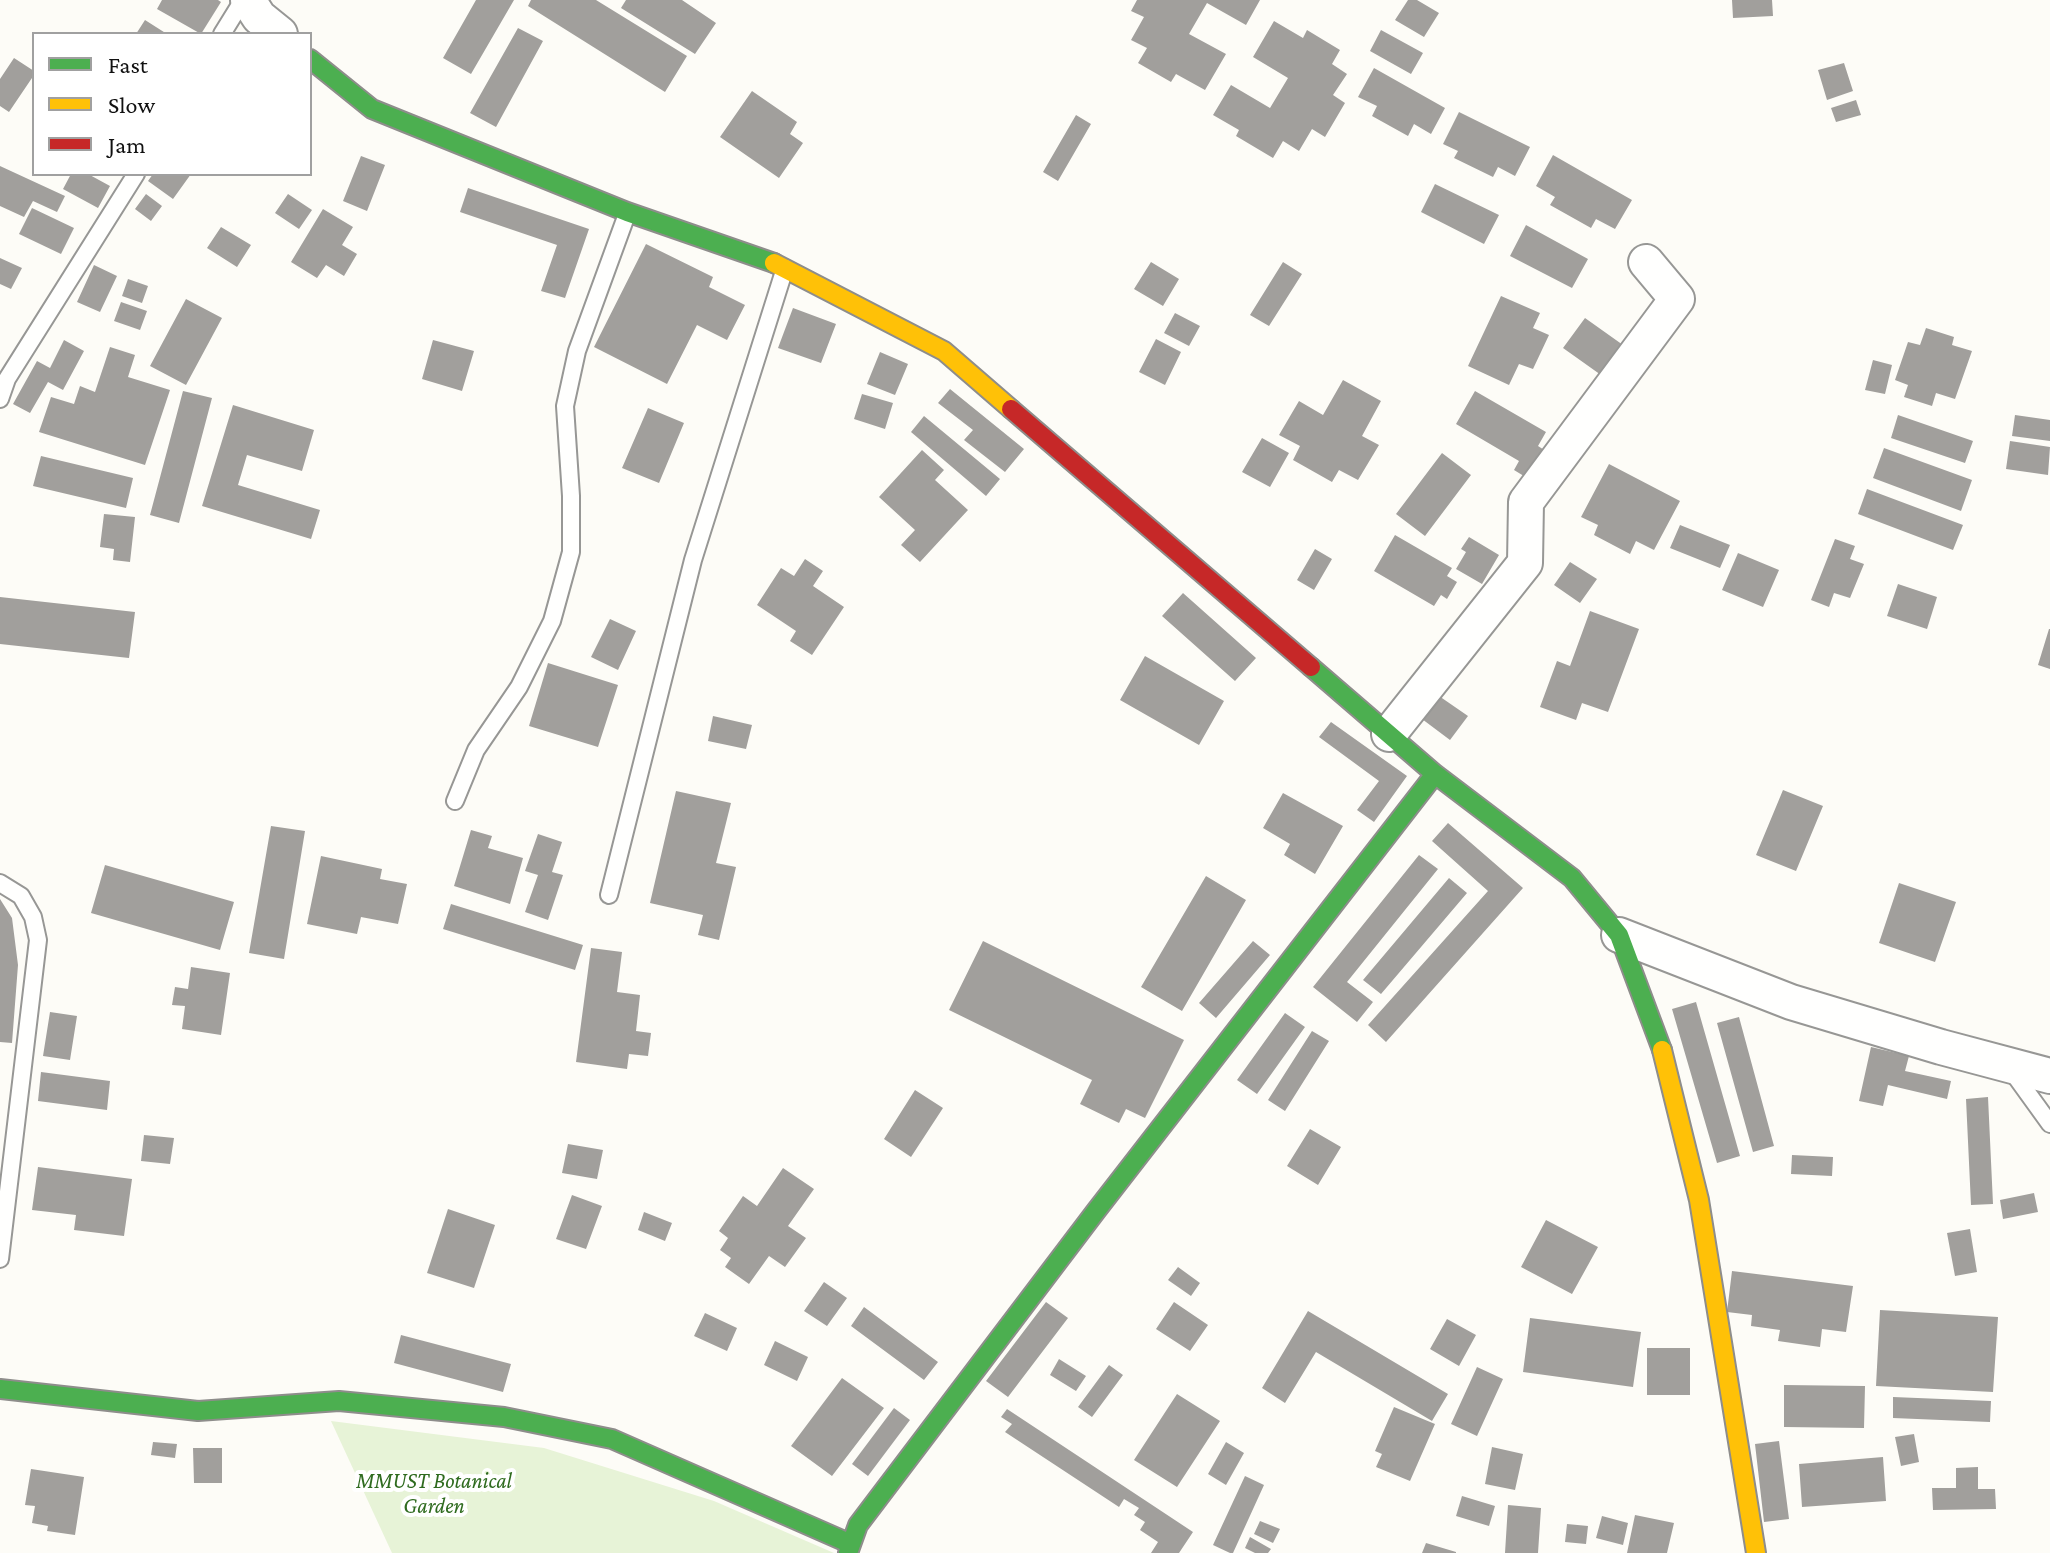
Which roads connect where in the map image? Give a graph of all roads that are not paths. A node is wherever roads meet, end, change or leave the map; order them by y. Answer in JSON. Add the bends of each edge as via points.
{"nodes":[{"id":1,"x":246,"y":0,"type":"edge"},
{"id":2,"x":223,"y":32,"type":"edge"},
{"id":3,"x":278,"y":32,"type":"edge"},
{"id":4,"x":312,"y":61,"type":"edge"},
{"id":5,"x":135,"y":176,"type":"edge"},
{"id":6,"x":627,"y":212,"type":"junction"},
{"id":7,"x":1646,"y":262,"type":"dead end"},
{"id":8,"x":785,"y":267,"type":"junction"},
{"id":9,"x":0,"y":399,"type":"edge"},
{"id":10,"x":1389,"y":734,"type":"junction"},
{"id":11,"x":1435,"y":774,"type":"junction"},
{"id":12,"x":455,"y":801,"type":"dead end"},
{"id":13,"x":0,"y":883,"type":"edge"},
{"id":14,"x":609,"y":895,"type":"dead end"},
{"id":15,"x":1619,"y":935,"type":"junction"},
{"id":16,"x":2007,"y":1064,"type":"junction"},
{"id":17,"x":2050,"y":1076,"type":"edge"},
{"id":18,"x":2050,"y":1124,"type":"edge"},
{"id":19,"x":0,"y":1259,"type":"edge"},
{"id":20,"x":0,"y":1389,"type":"edge"},
{"id":21,"x":850,"y":1549,"type":"edge"},
{"id":22,"x":1756,"y":1553,"type":"edge"}],
"edges":[{"from":1,"to":2,"type":"lane"},
{"from":1,"to":3,"type":"street"},
{"from":4,"to":6,"type":"street","via":[[372,109]]},
{"from":5,"to":9,"type":"lane","via":[[7,379]]},
{"from":6,"to":8,"type":"street"},
{"from":6,"to":12,"type":"lane","via":[[577,351],[565,406],[571,552],[552,621],[519,687],[476,750]]},
{"from":7,"to":10,"type":"street","via":[[1677,299],[1526,502],[1525,563]]},
{"from":8,"to":10,"type":"street","via":[[944,351]]},
{"from":8,"to":14,"type":"lane","via":[[693,560]]},
{"from":10,"to":11,"type":"street"},
{"from":11,"to":15,"type":"street","via":[[1572,878]]},
{"from":11,"to":21,"type":"street","via":[[905,1462],[858,1525]]},
{"from":13,"to":19,"type":"lane","via":[[21,896],[38,940]]},
{"from":15,"to":16,"type":"street","via":[[1791,1002]]},
{"from":15,"to":22,"type":"street","via":[[1660,1040],[1699,1200]]},
{"from":16,"to":17,"type":"street"},
{"from":16,"to":18,"type":"lane"},
{"from":20,"to":21,"type":"street","via":[[198,1411],[339,1401],[504,1417],[612,1439]]}]}
